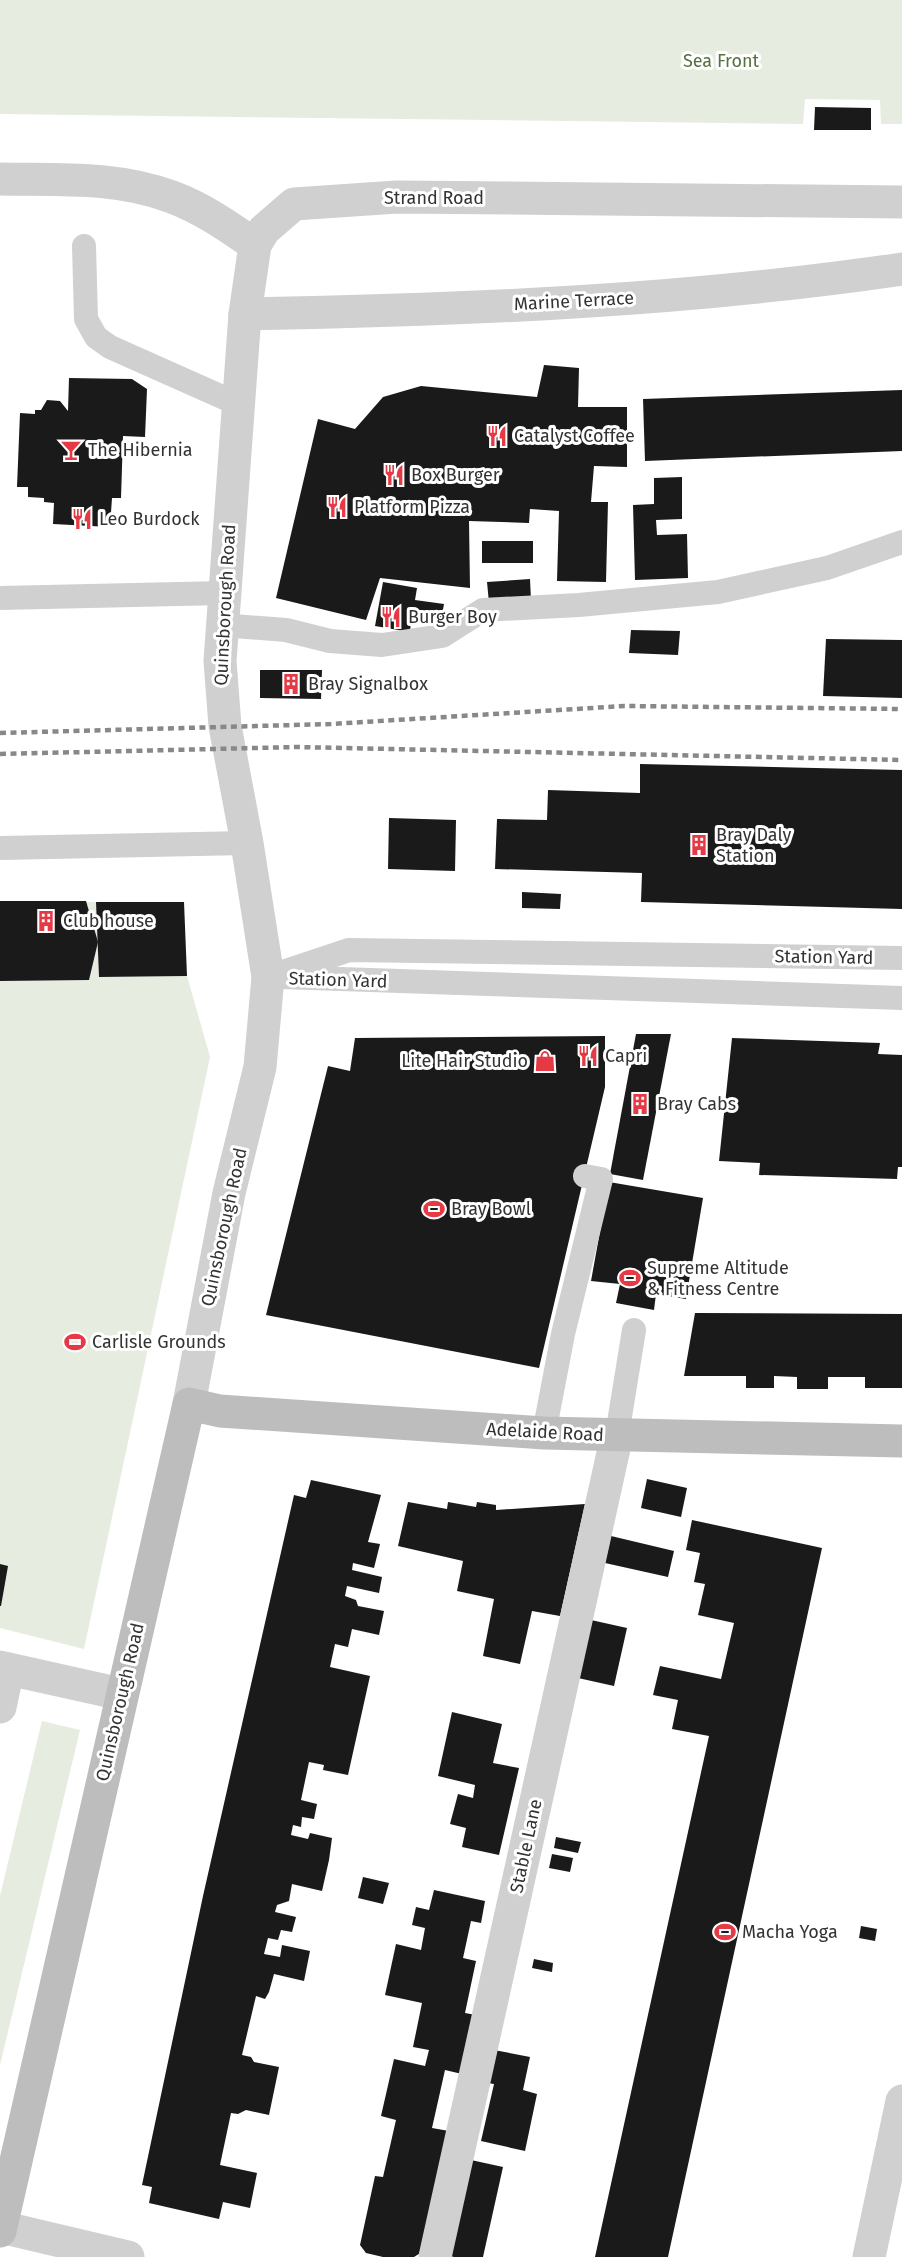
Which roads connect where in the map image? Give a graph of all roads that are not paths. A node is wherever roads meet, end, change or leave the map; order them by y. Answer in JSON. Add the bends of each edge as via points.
{"nodes":[{"id":1,"x":0,"y":179,"type":"edge"},
{"id":2,"x":902,"y":202,"type":"edge"},
{"id":3,"x":255,"y":245,"type":"junction"},
{"id":4,"x":84,"y":246,"type":"dead end"},
{"id":5,"x":902,"y":269,"type":"edge"},
{"id":6,"x":245,"y":314,"type":"junction"},
{"id":7,"x":238,"y":404,"type":"junction"},
{"id":8,"x":902,"y":542,"type":"edge"},
{"id":9,"x":2,"y":598,"type":"edge"},
{"id":10,"x":222,"y":609,"type":"junction"},
{"id":11,"x":248,"y":843,"type":"junction"},
{"id":12,"x":0,"y":848,"type":"edge"},
{"id":13,"x":902,"y":958,"type":"edge"},
{"id":14,"x":268,"y":977,"type":"junction"},
{"id":15,"x":902,"y":998,"type":"edge"},
{"id":16,"x":585,"y":1176,"type":"dead end"},
{"id":17,"x":633,"y":1330,"type":"dead end"},
{"id":18,"x":189,"y":1404,"type":"junction"},
{"id":19,"x":544,"y":1433,"type":"junction"},
{"id":20,"x":617,"y":1435,"type":"junction"},
{"id":21,"x":902,"y":1441,"type":"edge"},
{"id":22,"x":4,"y":1668,"type":"edge"},
{"id":23,"x":121,"y":1694,"type":"junction"},
{"id":24,"x":0,"y":1707,"type":"edge"},
{"id":25,"x":902,"y":2101,"type":"edge"},
{"id":26,"x":0,"y":2229,"type":"edge"},
{"id":27,"x":128,"y":2257,"type":"edge"},
{"id":28,"x":435,"y":2257,"type":"edge"},
{"id":29,"x":869,"y":2257,"type":"edge"}],
"edges":[{"from":1,"to":3,"type":"street","via":[[120,183],[152,190],[211,216]]},
{"from":2,"to":3,"type":"street","name":"Strand Road","via":[[397,197],[316,201],[294,204],[264,230]]},
{"from":3,"to":6,"type":"street","name":"Quinsborough Road"},
{"from":4,"to":7,"type":"lane","via":[[86,319],[96,337],[110,347]]},
{"from":5,"to":6,"type":"street","name":"Marine Terrace","via":[[695,294],[421,310]]},
{"from":6,"to":7,"type":"street","name":"Quinsborough Road"},
{"from":7,"to":10,"type":"street","name":"Quinsborough Road"},
{"from":8,"to":10,"type":"lane","via":[[827,568],[718,592],[483,610],[442,636],[382,645],[330,641]]},
{"from":9,"to":10,"type":"lane"},
{"from":10,"to":11,"type":"street","name":"Quinsborough Road","via":[[220,686]]},
{"from":11,"to":12,"type":"lane"},
{"from":11,"to":14,"type":"street","name":"Quinsborough Road"},
{"from":13,"to":14,"type":"lane","name":"Station Yard","via":[[349,950]]},
{"from":14,"to":15,"type":"lane","name":"Station Yard"},
{"from":14,"to":18,"type":"street","name":"Quinsborough Road","via":[[260,1067],[229,1193]]},
{"from":16,"to":19,"type":"lane","via":[[601,1179],[563,1334]]},
{"from":17,"to":20,"type":"lane"},
{"from":18,"to":19,"type":"main road","name":"Adelaide Road","via":[[220,1411]]},
{"from":18,"to":23,"type":"main road","name":"Quinsborough Road"},
{"from":19,"to":20,"type":"main road","name":"Adelaide Road"},
{"from":20,"to":21,"type":"main road","name":"Adelaide Road"},
{"from":20,"to":28,"type":"street","name":"Stable Lane"},
{"from":22,"to":23,"type":"street"},
{"from":22,"to":24,"type":"street"},
{"from":23,"to":26,"type":"main road","name":"Quinsborough Road"},
{"from":25,"to":29,"type":"street"},
{"from":26,"to":27,"type":"street"}]}
